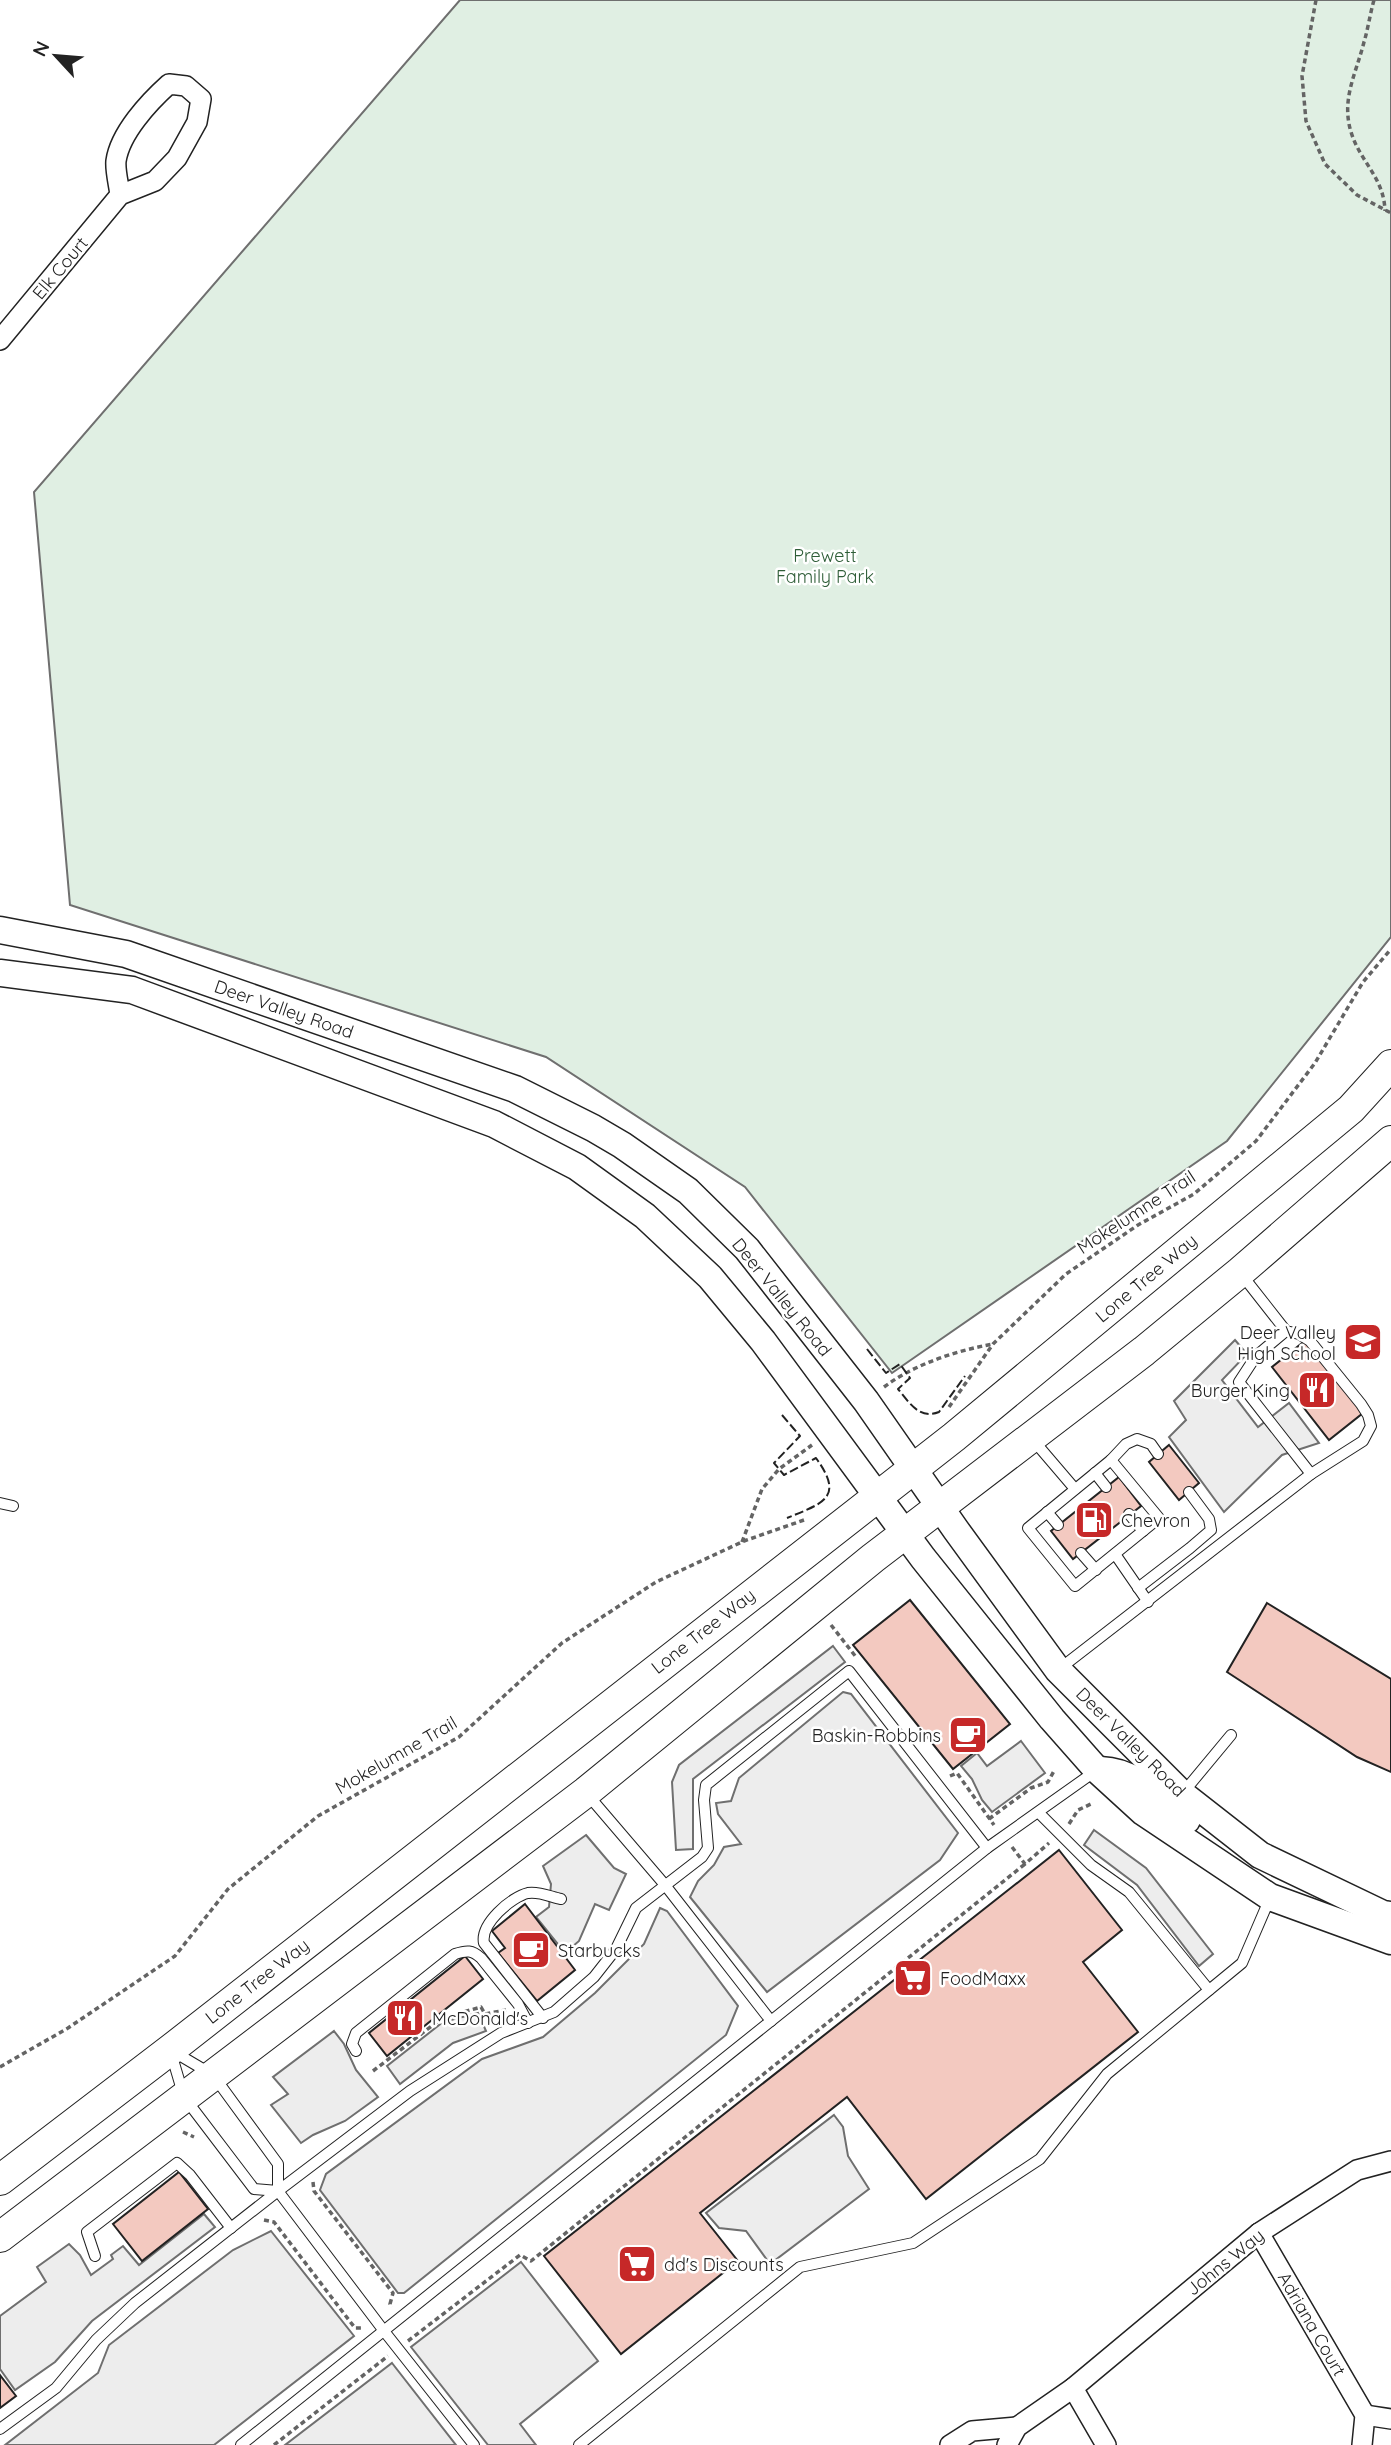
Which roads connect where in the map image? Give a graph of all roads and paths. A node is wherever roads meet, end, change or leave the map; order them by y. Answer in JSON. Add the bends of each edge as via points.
{"nodes":[{"id":1,"x":1316,"y":0,"type":"edge"},
{"id":2,"x":1374,"y":0,"type":"edge"},
{"id":3,"x":120,"y":195,"type":"junction"},
{"id":4,"x":1385,"y":211,"type":"junction"},
{"id":5,"x":1391,"y":213,"type":"edge"},
{"id":6,"x":0,"y":340,"type":"edge"},
{"id":7,"x":0,"y":930,"type":"edge"},
{"id":8,"x":1391,"y":949,"type":"edge"},
{"id":9,"x":0,"y":973,"type":"edge"},
{"id":10,"x":1391,"y":1065,"type":"edge"},
{"id":11,"x":1391,"y":1140,"type":"edge"},
{"id":12,"x":1240,"y":1272,"type":"junction"},
{"id":13,"x":1286,"y":1331,"type":"junction"},
{"id":14,"x":993,"y":1344,"type":"junction"},
{"id":15,"x":866,"y":1401,"type":"junction"},
{"id":16,"x":942,"y":1416,"type":"dead end"},
{"id":17,"x":831,"y":1431,"type":"junction"},
{"id":18,"x":1031,"y":1438,"type":"junction"},
{"id":19,"x":1158,"y":1454,"type":"dead end"},
{"id":20,"x":1111,"y":1460,"type":"junction"},
{"id":21,"x":913,"y":1469,"type":"junction"},
{"id":22,"x":1095,"y":1473,"type":"junction"},
{"id":23,"x":1311,"y":1475,"type":"junction"},
{"id":24,"x":1106,"y":1488,"type":"dead end"},
{"id":25,"x":1075,"y":1489,"type":"junction"},
{"id":26,"x":1189,"y":1492,"type":"dead end"},
{"id":27,"x":877,"y":1496,"type":"junction"},
{"id":28,"x":0,"y":1503,"type":"edge"},
{"id":29,"x":13,"y":1506,"type":"dead end"},
{"id":30,"x":940,"y":1507,"type":"junction"},
{"id":31,"x":1048,"y":1512,"type":"junction"},
{"id":32,"x":1129,"y":1514,"type":"dead end"},
{"id":33,"x":807,"y":1519,"type":"dead end"},
{"id":34,"x":1058,"y":1525,"type":"dead end"},
{"id":35,"x":1143,"y":1531,"type":"junction"},
{"id":36,"x":905,"y":1534,"type":"junction"},
{"id":37,"x":742,"y":1542,"type":"junction"},
{"id":38,"x":1081,"y":1553,"type":"dead end"},
{"id":39,"x":1115,"y":1554,"type":"junction"},
{"id":40,"x":1096,"y":1570,"type":"junction"},
{"id":41,"x":1138,"y":1588,"type":"junction"},
{"id":42,"x":1148,"y":1602,"type":"junction"},
{"id":43,"x":830,"y":1623,"type":"dead end"},
{"id":44,"x":861,"y":1663,"type":"dead end"},
{"id":45,"x":1058,"y":1670,"type":"junction"},
{"id":46,"x":1230,"y":1735,"type":"dead end"},
{"id":47,"x":943,"y":1767,"type":"dead end"},
{"id":48,"x":1055,"y":1769,"type":"dead end"},
{"id":49,"x":1097,"y":1770,"type":"junction"},
{"id":50,"x":586,"y":1791,"type":"junction"},
{"id":51,"x":1182,"y":1794,"type":"junction"},
{"id":52,"x":1091,"y":1804,"type":"dead end"},
{"id":53,"x":1039,"y":1813,"type":"junction"},
{"id":54,"x":989,"y":1819,"type":"junction"},
{"id":55,"x":1059,"y":1833,"type":"junction"},
{"id":56,"x":1003,"y":1837,"type":"junction"},
{"id":57,"x":987,"y":1848,"type":"junction"},
{"id":58,"x":1260,"y":1855,"type":"junction"},
{"id":59,"x":1025,"y":1864,"type":"junction"},
{"id":60,"x":665,"y":1885,"type":"junction"},
{"id":61,"x":1270,"y":1897,"type":"junction"},
{"id":62,"x":561,"y":1899,"type":"dead end"},
{"id":63,"x":1391,"y":1915,"type":"edge"},
{"id":64,"x":1391,"y":1941,"type":"edge"},
{"id":65,"x":1209,"y":1990,"type":"junction"},
{"id":66,"x":520,"y":2007,"type":"junction"},
{"id":67,"x":543,"y":2018,"type":"junction"},
{"id":68,"x":771,"y":2021,"type":"junction"},
{"id":69,"x":528,"y":2023,"type":"junction"},
{"id":70,"x":170,"y":2050,"type":"junction"},
{"id":71,"x":356,"y":2052,"type":"dead end"},
{"id":72,"x":0,"y":2067,"type":"edge"},
{"id":73,"x":373,"y":2071,"type":"dead end"},
{"id":74,"x":213,"y":2075,"type":"junction"},
{"id":75,"x":184,"y":2096,"type":"junction"},
{"id":76,"x":183,"y":2132,"type":"dead end"},
{"id":77,"x":197,"y":2140,"type":"dead end"},
{"id":78,"x":1391,"y":2161,"type":"edge"},
{"id":79,"x":304,"y":2172,"type":"junction"},
{"id":80,"x":0,"y":2180,"type":"edge"},
{"id":81,"x":278,"y":2191,"type":"junction"},
{"id":82,"x":253,"y":2210,"type":"junction"},
{"id":83,"x":231,"y":2228,"type":"junction"},
{"id":84,"x":1259,"y":2233,"type":"junction"},
{"id":85,"x":0,"y":2237,"type":"edge"},
{"id":86,"x":520,"y":2255,"type":"dead end"},
{"id":87,"x":95,"y":2256,"type":"dead end"},
{"id":88,"x":400,"y":2318,"type":"junction"},
{"id":89,"x":384,"y":2331,"type":"junction"},
{"id":90,"x":413,"y":2337,"type":"dead end"},
{"id":91,"x":371,"y":2341,"type":"junction"},
{"id":92,"x":385,"y":2359,"type":"dead end"},
{"id":93,"x":1073,"y":2388,"type":"junction"},
{"id":94,"x":1365,"y":2415,"type":"junction"},
{"id":95,"x":1391,"y":2419,"type":"edge"},
{"id":96,"x":1017,"y":2427,"type":"junction"},
{"id":97,"x":0,"y":2429,"type":"edge"},
{"id":98,"x":241,"y":2445,"type":"edge"},
{"id":99,"x":474,"y":2445,"type":"edge"},
{"id":100,"x":579,"y":2445,"type":"edge"},
{"id":101,"x":950,"y":2445,"type":"edge"},
{"id":102,"x":1007,"y":2445,"type":"edge"},
{"id":103,"x":1106,"y":2445,"type":"edge"},
{"id":104,"x":1362,"y":2445,"type":"edge"}],
"edges":[{"from":1,"to":4,"type":"path","via":[[1301,76],[1306,121],[1325,164],[1357,195]]},
{"from":2,"to":4,"type":"path","via":[[1349,84],[1347,109],[1351,133],[1380,181]]},
{"from":3,"to":3,"type":"street","name":"Elk Court","via":[[155,181],[177,158],[197,122],[201,99],[186,86],[169,84],[149,101],[126,135],[116,162]]},
{"from":3,"to":6,"type":"street","name":"Elk Court"},
{"from":4,"to":5,"type":"path"},
{"from":7,"to":15,"type":"main road","name":"Deer Valley Road","via":[[126,954],[515,1089],[593,1128],[688,1191],[747,1249]]},
{"from":8,"to":14,"type":"path","name":"Mokelumne Trail","via":[[1363,982],[1315,1063],[1256,1141],[1194,1194],[1066,1274]]},
{"from":9,"to":17,"type":"main road","name":"Deer Valley Road","via":[[132,990],[494,1125],[577,1167],[645,1216],[710,1278]]},
{"from":10,"to":21,"type":"main road","name":"Lone Tree Way","via":[[1351,1109]]},
{"from":11,"to":12,"type":"main road"},
{"from":12,"to":13,"type":"lane"},
{"from":12,"to":18,"type":"main road"},
{"from":13,"to":23,"type":"lane","via":[[1256,1356],[1239,1382]]},
{"from":13,"to":23,"type":"lane","via":[[1310,1341],[1361,1404],[1371,1426],[1363,1441]]},
{"from":14,"to":15,"type":"path","via":[[905,1371]]},
{"from":14,"to":16,"type":"path","name":"Mokelumne Trail"},
{"from":15,"to":21,"type":"main road","name":"Deer Valley Road"},
{"from":17,"to":27,"type":"main road","name":"Deer Valley Road"},
{"from":17,"to":37,"type":"path","via":[[779,1469],[762,1489]]},
{"from":18,"to":25,"type":"lane"},
{"from":18,"to":30,"type":"main road"},
{"from":19,"to":20,"type":"lane","via":[[1151,1444],[1136,1439]]},
{"from":20,"to":22,"type":"lane"},
{"from":20,"to":35,"type":"lane","via":[[1159,1518]]},
{"from":21,"to":27,"type":"main road","name":"Lone Tree Way"},
{"from":21,"to":30,"type":"main road","name":"Deer Valley Road"},
{"from":22,"to":24,"type":"lane"},
{"from":22,"to":25,"type":"lane"},
{"from":23,"to":42,"type":"lane"},
{"from":25,"to":31,"type":"lane"},
{"from":26,"to":41,"type":"lane","via":[[1209,1519],[1211,1530]]},
{"from":27,"to":36,"type":"main road","name":"Deer Valley Road"},
{"from":27,"to":70,"type":"main road","name":"Lone Tree Way"},
{"from":28,"to":29,"type":"lane"},
{"from":30,"to":36,"type":"main road"},
{"from":30,"to":45,"type":"main road","name":"Deer Valley Road"},
{"from":31,"to":34,"type":"lane"},
{"from":31,"to":40,"type":"lane","via":[[1028,1528],[1075,1586]]},
{"from":32,"to":35,"type":"lane"},
{"from":33,"to":37,"type":"path","name":"Mokelumne Trail"},
{"from":35,"to":39,"type":"lane"},
{"from":36,"to":49,"type":"main road","name":"Deer Valley Road"},
{"from":36,"to":50,"type":"main road"},
{"from":37,"to":72,"type":"path","name":"Mokelumne Trail","via":[[656,1582],[562,1643],[459,1737],[308,1824],[228,1889],[175,1956]]},
{"from":38,"to":40,"type":"lane"},
{"from":39,"to":40,"type":"lane"},
{"from":39,"to":41,"type":"lane"},
{"from":41,"to":42,"type":"lane"},
{"from":42,"to":45,"type":"lane"},
{"from":43,"to":44,"type":"path"},
{"from":45,"to":51,"type":"main road","name":"Deer Valley Road"},
{"from":46,"to":51,"type":"lane"},
{"from":47,"to":54,"type":"path","via":[[951,1777],[957,1773]]},
{"from":48,"to":54,"type":"path","via":[[1048,1782],[1031,1788]]},
{"from":49,"to":53,"type":"lane"},
{"from":49,"to":58,"type":"main road","via":[[1115,1770],[1138,1780],[1202,1832]]},
{"from":49,"to":61,"type":"main road","name":"Deer Valley Road","via":[[1143,1812]]},
{"from":50,"to":60,"type":"lane"},
{"from":50,"to":74,"type":"main road"},
{"from":51,"to":58,"type":"main road","name":"Deer Valley Road"},
{"from":52,"to":55,"type":"path","via":[[1078,1810]]},
{"from":53,"to":55,"type":"lane"},
{"from":53,"to":56,"type":"lane"},
{"from":54,"to":56,"type":"path"},
{"from":55,"to":59,"type":"path"},
{"from":55,"to":65,"type":"lane","via":[[1091,1866],[1129,1892]]},
{"from":56,"to":57,"type":"lane"},
{"from":56,"to":59,"type":"path"},
{"from":57,"to":60,"type":"lane","via":[[849,1671],[706,1785],[708,1848]]},
{"from":57,"to":68,"type":"lane"},
{"from":58,"to":63,"type":"main road","name":"Deer Valley Road"},
{"from":59,"to":86,"type":"path","via":[[531,2261]]},
{"from":60,"to":67,"type":"lane","via":[[636,1908],[616,1949],[594,1977]]},
{"from":60,"to":68,"type":"lane"},
{"from":61,"to":64,"type":"main road","name":"Deer Valley Road"},
{"from":61,"to":65,"type":"lane","via":[[1242,1963]]},
{"from":62,"to":67,"type":"lane","via":[[537,1893],[520,1896],[491,1919],[482,1936]]},
{"from":65,"to":100,"type":"lane","via":[[1107,2074],[1040,2159],[913,2243],[800,2267]]},
{"from":66,"to":69,"type":"lane"},
{"from":66,"to":71,"type":"lane","via":[[481,1958],[466,1950],[356,2033],[352,2044]]},
{"from":66,"to":73,"type":"path","via":[[485,2014],[481,2007],[442,2018]]},
{"from":67,"to":69,"type":"lane"},
{"from":68,"to":88,"type":"lane"},
{"from":69,"to":79,"type":"lane","via":[[501,2033],[453,2062]]},
{"from":70,"to":74,"type":"lane"},
{"from":70,"to":75,"type":"lane"},
{"from":70,"to":80,"type":"main road","name":"Lone Tree Way"},
{"from":74,"to":75,"type":"main road"},
{"from":74,"to":81,"type":"lane","via":[[278,2164]]},
{"from":75,"to":81,"type":"lane","via":[[254,2189]]},
{"from":75,"to":85,"type":"main road"},
{"from":76,"to":77,"type":"path"},
{"from":78,"to":84,"type":"street","name":"Johns Way","via":[[1357,2170]]},
{"from":79,"to":81,"type":"lane"},
{"from":79,"to":88,"type":"path","via":[[393,2293],[390,2304]]},
{"from":81,"to":82,"type":"lane"},
{"from":81,"to":89,"type":"lane"},
{"from":82,"to":83,"type":"lane"},
{"from":82,"to":91,"type":"path","via":[[261,2220],[274,2222],[355,2328],[360,2327]]},
{"from":83,"to":87,"type":"lane","via":[[177,2163],[87,2232]]},
{"from":83,"to":97,"type":"lane","via":[[135,2303],[56,2388]]},
{"from":84,"to":93,"type":"street","name":"Johns Way"},
{"from":84,"to":94,"type":"street","name":"Adriana Court"},
{"from":88,"to":89,"type":"lane"},
{"from":88,"to":90,"type":"path"},
{"from":89,"to":91,"type":"lane"},
{"from":89,"to":99,"type":"lane"},
{"from":91,"to":92,"type":"path"},
{"from":91,"to":98,"type":"lane"},
{"from":93,"to":96,"type":"street","name":"Johns Way"},
{"from":93,"to":103,"type":"street"},
{"from":94,"to":95,"type":"street"},
{"from":94,"to":104,"type":"street"},
{"from":96,"to":101,"type":"street","via":[[972,2431]]},
{"from":96,"to":102,"type":"street"}]}
